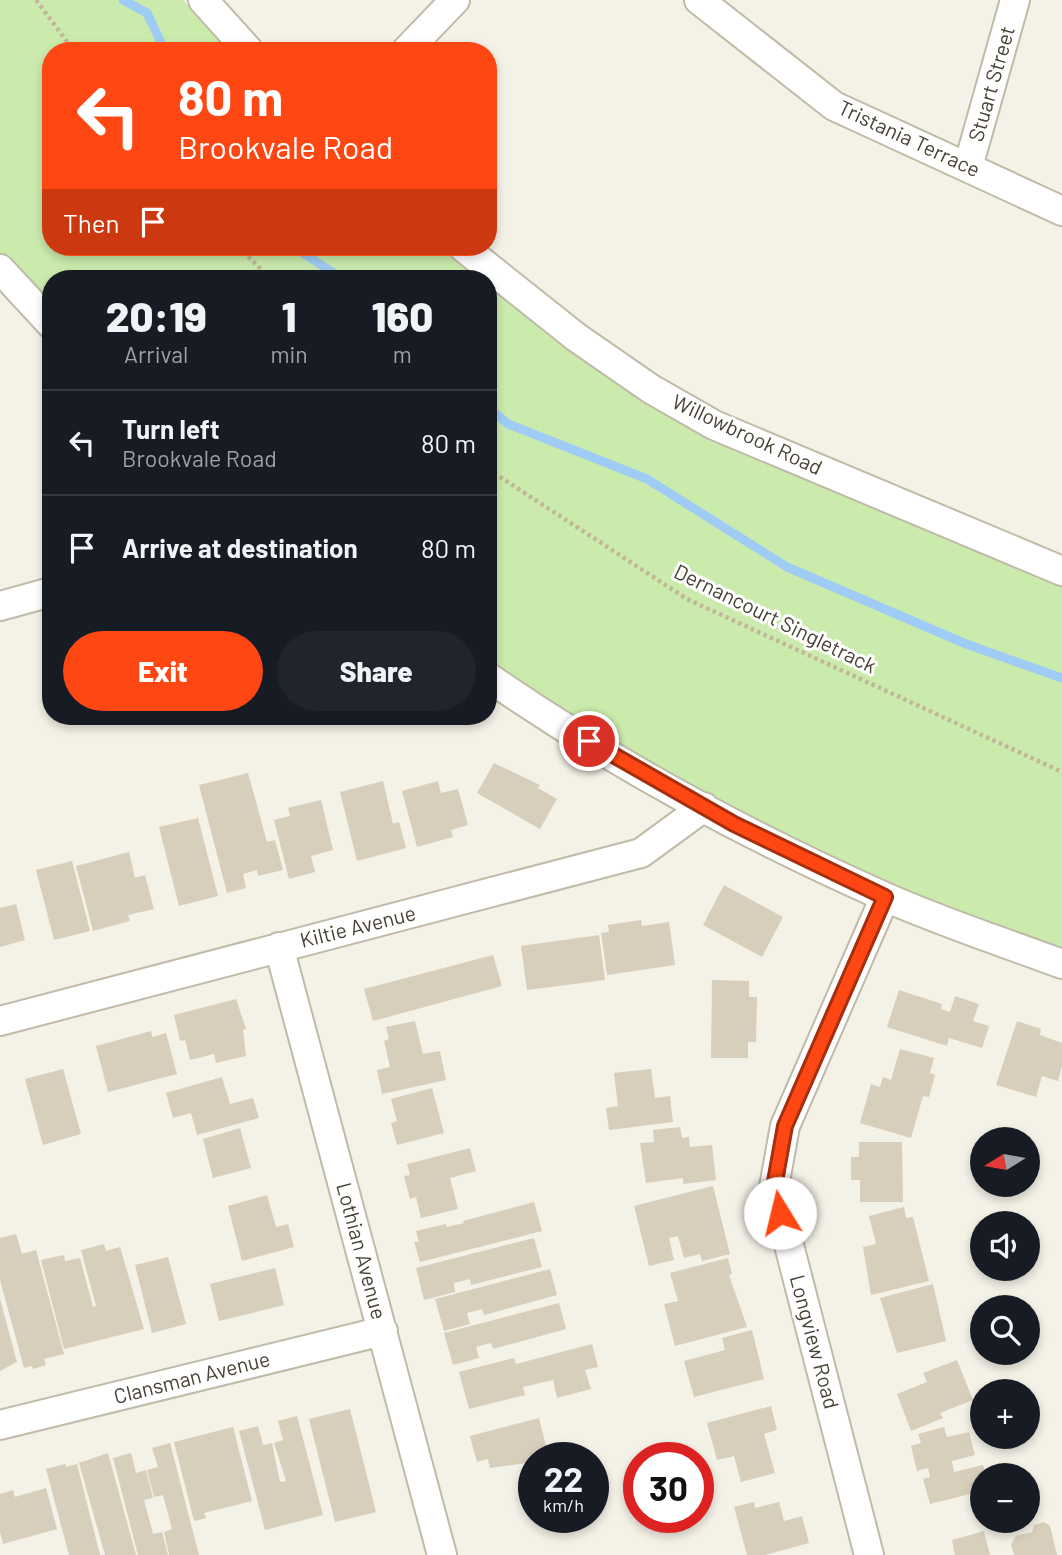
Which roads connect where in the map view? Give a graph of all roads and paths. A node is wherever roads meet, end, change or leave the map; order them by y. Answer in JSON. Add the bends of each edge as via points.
{"nodes":[{"id":1,"x":36,"y":0,"type":"edge"},
{"id":2,"x":203,"y":0,"type":"edge"},
{"id":3,"x":455,"y":0,"type":"edge"},
{"id":4,"x":699,"y":0,"type":"edge"},
{"id":5,"x":1015,"y":0,"type":"edge"},
{"id":6,"x":67,"y":42,"type":"edge"},
{"id":7,"x":241,"y":42,"type":"edge"},
{"id":8,"x":415,"y":42,"type":"edge"},
{"id":9,"x":968,"y":167,"type":"junction"},
{"id":10,"x":1062,"y":211,"type":"edge"},
{"id":11,"x":247,"y":256,"type":"edge"},
{"id":12,"x":474,"y":256,"type":"edge"},
{"id":13,"x":0,"y":269,"type":"edge"},
{"id":14,"x":262,"y":270,"type":"edge"},
{"id":15,"x":492,"y":270,"type":"edge"},
{"id":16,"x":497,"y":274,"type":"edge"},
{"id":17,"x":42,"y":314,"type":"edge"},
{"id":18,"x":497,"y":475,"type":"edge"},
{"id":19,"x":1062,"y":570,"type":"edge"},
{"id":20,"x":42,"y":594,"type":"edge"},
{"id":21,"x":0,"y":606,"type":"edge"},
{"id":22,"x":497,"y":683,"type":"edge"},
{"id":23,"x":1062,"y":772,"type":"edge"},
{"id":24,"x":704,"y":807,"type":"junction"},
{"id":25,"x":885,"y":897,"type":"junction"},
{"id":26,"x":279,"y":947,"type":"junction"},
{"id":27,"x":1062,"y":964,"type":"edge"},
{"id":28,"x":0,"y":1021,"type":"edge"},
{"id":29,"x":383,"y":1331,"type":"junction"},
{"id":30,"x":0,"y":1425,"type":"edge"},
{"id":31,"x":442,"y":1555,"type":"edge"},
{"id":32,"x":869,"y":1555,"type":"edge"}],
"edges":[{"from":1,"to":6,"type":"path"},
{"from":2,"to":7,"type":"street"},
{"from":3,"to":8,"type":"street"},
{"from":4,"to":9,"type":"street","name":"Tristania Terrace","via":[[834,106]]},
{"from":5,"to":9,"type":"street","name":"Stuart Street"},
{"from":9,"to":10,"type":"street","name":"Tristania Terrace"},
{"from":11,"to":14,"type":"path"},
{"from":12,"to":15,"type":"street","name":"Willowbrook Road"},
{"from":13,"to":17,"type":"street"},
{"from":16,"to":19,"type":"street","name":"Willowbrook Road","via":[[576,337],[651,389],[714,425]]},
{"from":18,"to":23,"type":"path","name":"Dernancourt Singletrack","via":[[687,599]]},
{"from":20,"to":21,"type":"street"},
{"from":22,"to":24,"type":"street","via":[[543,715]]},
{"from":24,"to":25,"type":"street"},
{"from":24,"to":26,"type":"street","name":"Kiltie Avenue","via":[[641,853]]},
{"from":25,"to":27,"type":"street"},
{"from":25,"to":32,"type":"street","name":"Longview Road","via":[[785,1126],[774,1187]]},
{"from":26,"to":28,"type":"street","name":"Kiltie Avenue"},
{"from":26,"to":29,"type":"street","name":"Lothian Avenue"},
{"from":29,"to":30,"type":"street","name":"Clansman Avenue"},
{"from":29,"to":31,"type":"street","name":"Lothian Avenue"}]}
